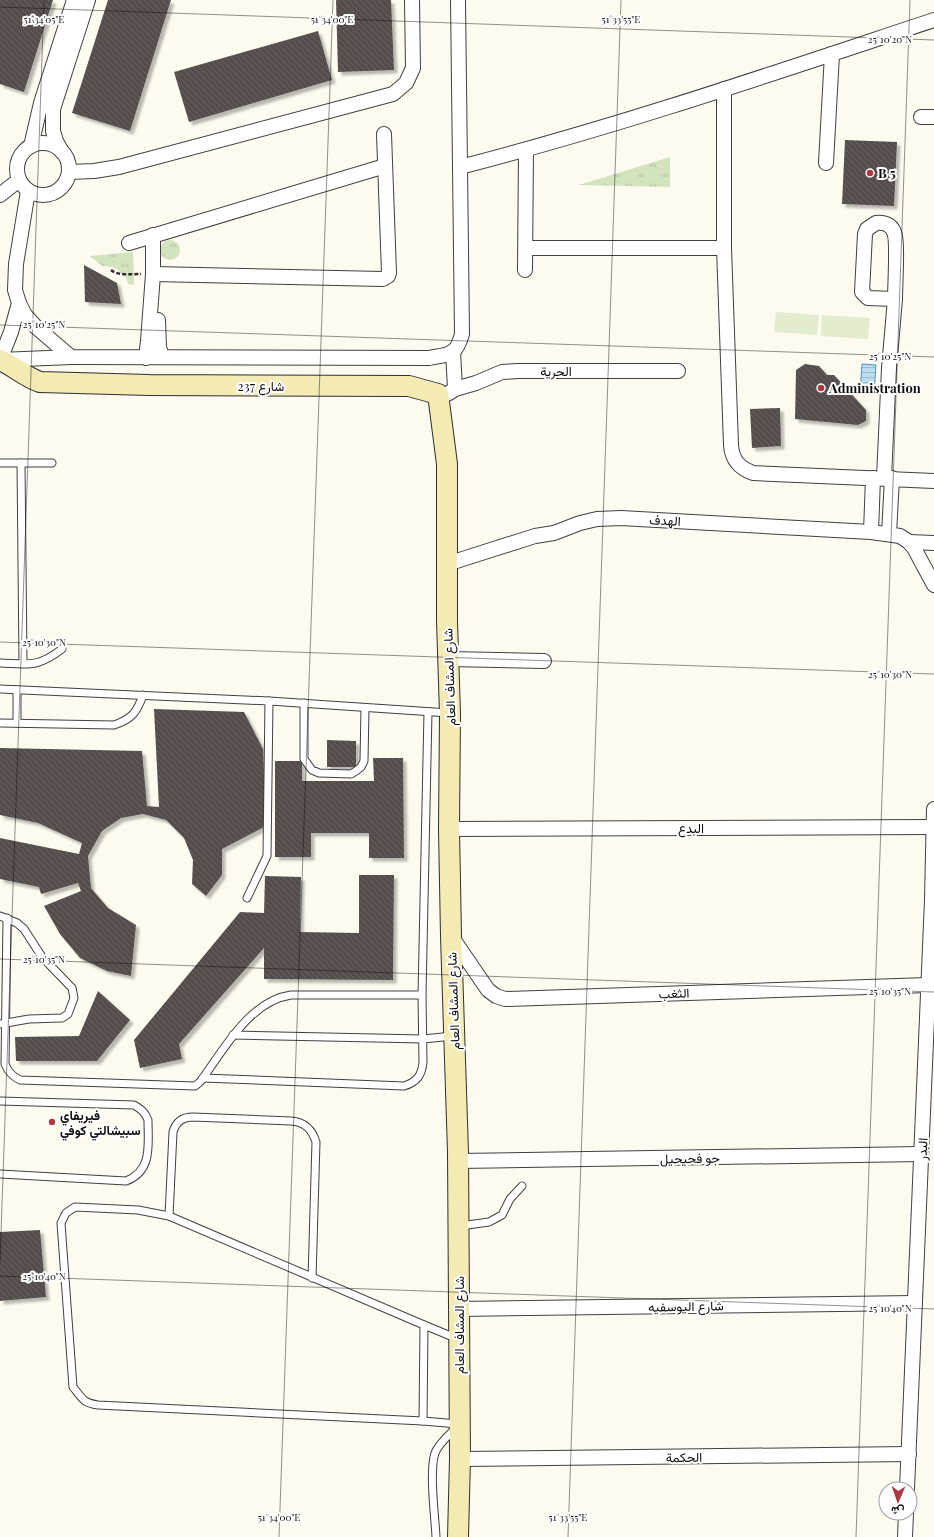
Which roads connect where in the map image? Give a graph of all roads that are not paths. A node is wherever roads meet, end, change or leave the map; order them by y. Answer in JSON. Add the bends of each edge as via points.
{"nodes":[{"id":1,"x":74,"y":0,"type":"edge"},
{"id":2,"x":88,"y":0,"type":"edge"},
{"id":3,"x":412,"y":0,"type":"edge"},
{"id":4,"x":458,"y":0,"type":"edge"},
{"id":5,"x":934,"y":20,"type":"edge"},
{"id":6,"x":832,"y":54,"type":"junction"},
{"id":7,"x":724,"y":89,"type":"junction"},
{"id":8,"x":384,"y":134,"type":"dead end"},
{"id":9,"x":31,"y":146,"type":"junction"},
{"id":10,"x":526,"y":150,"type":"junction"},
{"id":11,"x":62,"y":152,"type":"junction"},
{"id":12,"x":826,"y":162,"type":"dead end"},
{"id":13,"x":385,"y":166,"type":"junction"},
{"id":14,"x":460,"y":167,"type":"junction"},
{"id":15,"x":69,"y":172,"type":"junction"},
{"id":16,"x":23,"y":185,"type":"junction"},
{"id":17,"x":0,"y":195,"type":"edge"},
{"id":18,"x":153,"y":235,"type":"junction"},
{"id":19,"x":129,"y":243,"type":"dead end"},
{"id":20,"x":526,"y":248,"type":"junction"},
{"id":21,"x":724,"y":248,"type":"junction"},
{"id":22,"x":525,"y":270,"type":"dead end"},
{"id":23,"x":157,"y":274,"type":"junction"},
{"id":24,"x":895,"y":298,"type":"junction"},
{"id":25,"x":19,"y":303,"type":"junction"},
{"id":26,"x":453,"y":351,"type":"junction"},
{"id":27,"x":162,"y":357,"type":"junction"},
{"id":28,"x":71,"y":358,"type":"junction"},
{"id":29,"x":146,"y":358,"type":"junction"},
{"id":30,"x":4,"y":365,"type":"edge"},
{"id":31,"x":678,"y":371,"type":"dead end"},
{"id":32,"x":447,"y":392,"type":"junction"},
{"id":33,"x":0,"y":463,"type":"edge"},
{"id":34,"x":20,"y":463,"type":"junction"},
{"id":35,"x":52,"y":463,"type":"dead end"},
{"id":36,"x":883,"y":478,"type":"junction"},
{"id":37,"x":934,"y":481,"type":"edge"},
{"id":38,"x":871,"y":532,"type":"junction"},
{"id":39,"x":889,"y":534,"type":"junction"},
{"id":40,"x":909,"y":542,"type":"junction"},
{"id":41,"x":934,"y":542,"type":"edge"},
{"id":42,"x":447,"y":564,"type":"junction"},
{"id":43,"x":934,"y":585,"type":"edge"},
{"id":44,"x":62,"y":649,"type":"dead end"},
{"id":45,"x":449,"y":659,"type":"junction"},
{"id":46,"x":544,"y":661,"type":"dead end"},
{"id":47,"x":0,"y":663,"type":"edge"},
{"id":48,"x":23,"y":663,"type":"junction"},
{"id":49,"x":0,"y":689,"type":"edge"},
{"id":50,"x":16,"y":690,"type":"junction"},
{"id":51,"x":143,"y":695,"type":"junction"},
{"id":52,"x":269,"y":702,"type":"junction"},
{"id":53,"x":304,"y":703,"type":"junction"},
{"id":54,"x":365,"y":708,"type":"junction"},
{"id":55,"x":428,"y":712,"type":"junction"},
{"id":56,"x":450,"y":713,"type":"junction"},
{"id":57,"x":0,"y":723,"type":"edge"},
{"id":58,"x":17,"y":724,"type":"junction"},
{"id":59,"x":934,"y":809,"type":"edge"},
{"id":60,"x":933,"y":826,"type":"edge"},
{"id":61,"x":449,"y":829,"type":"junction"},
{"id":62,"x":247,"y":898,"type":"dead end"},
{"id":63,"x":3,"y":917,"type":"edge"},
{"id":64,"x":451,"y":936,"type":"junction"},
{"id":65,"x":928,"y":985,"type":"junction"},
{"id":66,"x":422,"y":996,"type":"junction"},
{"id":67,"x":3,"y":1024,"type":"edge"},
{"id":68,"x":233,"y":1036,"type":"junction"},
{"id":69,"x":454,"y":1036,"type":"junction"},
{"id":70,"x":423,"y":1039,"type":"junction"},
{"id":71,"x":203,"y":1078,"type":"junction"},
{"id":72,"x":0,"y":1101,"type":"edge"},
{"id":73,"x":928,"y":1131,"type":"edge"},
{"id":74,"x":926,"y":1149,"type":"edge"},
{"id":75,"x":458,"y":1161,"type":"junction"},
{"id":76,"x":0,"y":1174,"type":"edge"},
{"id":77,"x":522,"y":1186,"type":"dead end"},
{"id":78,"x":169,"y":1216,"type":"junction"},
{"id":79,"x":458,"y":1227,"type":"junction"},
{"id":80,"x":312,"y":1278,"type":"junction"},
{"id":81,"x":915,"y":1303,"type":"junction"},
{"id":82,"x":458,"y":1309,"type":"junction"},
{"id":83,"x":424,"y":1325,"type":"junction"},
{"id":84,"x":458,"y":1339,"type":"junction"},
{"id":85,"x":423,"y":1421,"type":"junction"},
{"id":86,"x":460,"y":1424,"type":"junction"},
{"id":87,"x":909,"y":1454,"type":"junction"},
{"id":88,"x":460,"y":1460,"type":"junction"},
{"id":89,"x":907,"y":1481,"type":"edge"},
{"id":90,"x":906,"y":1521,"type":"edge"},
{"id":91,"x":436,"y":1537,"type":"edge"},
{"id":92,"x":458,"y":1537,"type":"edge"},
{"id":93,"x":905,"y":1537,"type":"edge"}],
"edges":[{"from":1,"to":9,"type":"street","via":[[41,103]]},
{"from":2,"to":11,"type":"street","via":[[53,109],[53,131]]},
{"from":3,"to":15,"type":"street","via":[[413,68],[406,83],[393,94],[119,167]]},
{"from":4,"to":14,"type":"street"},
{"from":5,"to":6,"type":"street"},
{"from":6,"to":7,"type":"street"},
{"from":6,"to":12,"type":"street"},
{"from":7,"to":10,"type":"street"},
{"from":7,"to":21,"type":"street"},
{"from":8,"to":13,"type":"street"},
{"from":9,"to":11,"type":"street","via":[[44,143],[57,147]]},
{"from":9,"to":16,"type":"street","via":[[18,161],[17,174]]},
{"from":10,"to":14,"type":"street"},
{"from":10,"to":20,"type":"street"},
{"from":11,"to":15,"type":"street"},
{"from":13,"to":18,"type":"street"},
{"from":13,"to":23,"type":"street","via":[[389,273],[386,278]]},
{"from":14,"to":26,"type":"street","via":[[462,334],[458,347]]},
{"from":15,"to":16,"type":"street","via":[[64,185],[54,193],[40,195]]},
{"from":16,"to":17,"type":"street"},
{"from":16,"to":25,"type":"street","via":[[15,279]]},
{"from":18,"to":19,"type":"street"},
{"from":18,"to":23,"type":"street"},
{"from":20,"to":21,"type":"street"},
{"from":20,"to":22,"type":"street"},
{"from":21,"to":36,"type":"street","via":[[731,445],[734,460],[746,471],[753,473]]},
{"from":23,"to":27,"type":"street","via":[[158,334]]},
{"from":23,"to":29,"type":"street"},
{"from":24,"to":24,"type":"street","via":[[896,236],[890,226],[876,223],[867,229],[865,234],[862,292],[868,298]]},
{"from":24,"to":36,"type":"street"},
{"from":25,"to":28,"type":"street","via":[[25,315],[36,327]]},
{"from":25,"to":30,"type":"street"},
{"from":26,"to":27,"type":"street","via":[[448,355],[430,358]]},
{"from":26,"to":32,"type":"street"},
{"from":27,"to":29,"type":"street"},
{"from":28,"to":29,"type":"street"},
{"from":28,"to":30,"type":"street"},
{"from":30,"to":32,"type":"street","name":"شارع 237","via":[[34,380],[46,382],[409,386]]},
{"from":31,"to":32,"type":"street","name":"الحرية","via":[[502,372]]},
{"from":32,"to":42,"type":"street","name":"شارع المشاف العام"},
{"from":33,"to":34,"type":"lane"},
{"from":34,"to":35,"type":"lane"},
{"from":34,"to":48,"type":"lane"},
{"from":36,"to":37,"type":"street"},
{"from":36,"to":38,"type":"street"},
{"from":36,"to":39,"type":"street"},
{"from":38,"to":39,"type":"street","name":"الهدف"},
{"from":38,"to":42,"type":"street","name":"الهدف","via":[[608,518],[580,523],[554,534],[535,536]]},
{"from":39,"to":40,"type":"street","via":[[900,536]]},
{"from":40,"to":41,"type":"street"},
{"from":40,"to":43,"type":"street"},
{"from":42,"to":45,"type":"street","name":"شارع المشاف العام"},
{"from":44,"to":48,"type":"lane","via":[[45,661]]},
{"from":45,"to":46,"type":"street"},
{"from":45,"to":56,"type":"street","name":"شارع المشاف العام"},
{"from":47,"to":48,"type":"lane"},
{"from":49,"to":50,"type":"lane"},
{"from":50,"to":51,"type":"lane"},
{"from":50,"to":58,"type":"lane"},
{"from":51,"to":52,"type":"lane"},
{"from":51,"to":58,"type":"lane","via":[[138,709],[132,716],[114,725]]},
{"from":52,"to":53,"type":"lane"},
{"from":52,"to":62,"type":"lane","via":[[267,856]]},
{"from":53,"to":54,"type":"lane"},
{"from":53,"to":54,"type":"lane","via":[[304,759],[312,770],[326,774],[350,774],[361,767],[364,761]]},
{"from":54,"to":55,"type":"lane"},
{"from":55,"to":56,"type":"lane"},
{"from":55,"to":66,"type":"lane"},
{"from":56,"to":61,"type":"street","name":"شارع المشاف العام"},
{"from":57,"to":58,"type":"lane"},
{"from":59,"to":60,"type":"street","name":"البدر"},
{"from":60,"to":61,"type":"street","name":"البدع"},
{"from":60,"to":65,"type":"street","name":"البدر"},
{"from":61,"to":64,"type":"street","name":"شارع المشاف العام"},
{"from":63,"to":67,"type":"lane"},
{"from":63,"to":67,"type":"lane","via":[[17,923],[24,930],[46,961],[72,988],[74,998],[68,1014],[62,1018],[28,1019]]},
{"from":64,"to":65,"type":"street","name":"الثغب","via":[[488,990],[505,999]]},
{"from":64,"to":69,"type":"street","name":"شارع المشاف العام"},
{"from":65,"to":73,"type":"street","name":"البدر"},
{"from":66,"to":68,"type":"lane","via":[[283,996],[261,1007]]},
{"from":66,"to":70,"type":"lane"},
{"from":67,"to":71,"type":"lane","via":[[7,1071],[20,1080],[195,1086]]},
{"from":68,"to":70,"type":"lane"},
{"from":68,"to":71,"type":"lane"},
{"from":69,"to":70,"type":"lane"},
{"from":69,"to":75,"type":"street","name":"شارع المشاف العام"},
{"from":70,"to":71,"type":"lane","via":[[422,1070],[419,1078],[404,1086]]},
{"from":72,"to":76,"type":"lane","via":[[134,1105],[145,1114],[148,1128],[146,1164],[135,1178],[126,1181]]},
{"from":73,"to":74,"type":"street","name":"البدر"},
{"from":74,"to":75,"type":"street","name":"جو فحيحيل"},
{"from":74,"to":81,"type":"street","name":"البدر"},
{"from":75,"to":79,"type":"street","name":"شارع المشاف العام"},
{"from":77,"to":79,"type":"lane","via":[[510,1199],[502,1215],[489,1222]]},
{"from":78,"to":80,"type":"lane"},
{"from":78,"to":80,"type":"lane","via":[[173,1132],[175,1126],[183,1119],[194,1117],[291,1121],[305,1124],[316,1142]]},
{"from":78,"to":85,"type":"lane","via":[[138,1210],[81,1207],[70,1209],[63,1218],[61,1229],[73,1387],[82,1400],[98,1405]]},
{"from":79,"to":82,"type":"street","name":"شارع المشاف العام"},
{"from":80,"to":83,"type":"lane"},
{"from":81,"to":82,"type":"street","name":"شارع اليوسفيه"},
{"from":81,"to":87,"type":"street","name":"البدر"},
{"from":82,"to":84,"type":"street","name":"شارع المشاف العام"},
{"from":83,"to":84,"type":"lane"},
{"from":83,"to":85,"type":"lane"},
{"from":84,"to":86,"type":"street","name":"شارع المشاف العام"},
{"from":85,"to":86,"type":"lane"},
{"from":86,"to":88,"type":"street","name":"شارع المشاف العام"},
{"from":86,"to":91,"type":"lane","via":[[443,1440],[435,1453],[432,1471]]},
{"from":87,"to":88,"type":"street","name":"الحكمة"},
{"from":87,"to":89,"type":"street","name":"البدر"},
{"from":88,"to":92,"type":"street","name":"شارع المشاف العام"},
{"from":90,"to":93,"type":"street"}]}
